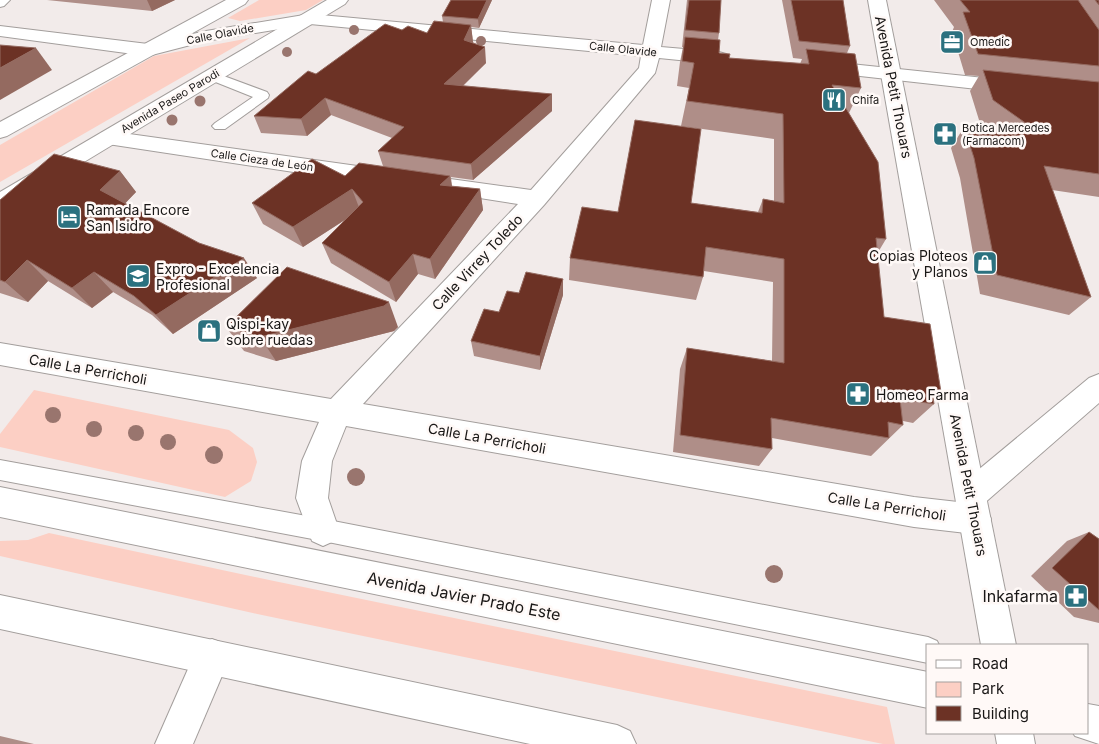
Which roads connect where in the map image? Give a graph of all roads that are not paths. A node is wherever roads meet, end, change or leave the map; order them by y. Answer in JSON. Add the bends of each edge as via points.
{"nodes":[{"id":1,"x":4,"y":0,"type":"edge"},
{"id":2,"x":239,"y":0,"type":"edge"},
{"id":3,"x":339,"y":0,"type":"edge"},
{"id":4,"x":661,"y":0,"type":"edge"},
{"id":5,"x":877,"y":0,"type":"edge"},
{"id":6,"x":0,"y":3,"type":"edge"},
{"id":7,"x":310,"y":18,"type":"junction"},
{"id":8,"x":0,"y":31,"type":"edge"},
{"id":9,"x":148,"y":50,"type":"junction"},
{"id":10,"x":650,"y":52,"type":"junction"},
{"id":11,"x":735,"y":60,"type":"edge"},
{"id":12,"x":804,"y":66,"type":"edge"},
{"id":13,"x":892,"y":74,"type":"junction"},
{"id":14,"x":213,"y":76,"type":"junction"},
{"id":15,"x":1030,"y":89,"type":"edge"},
{"id":16,"x":220,"y":126,"type":"dead end"},
{"id":17,"x":0,"y":131,"type":"edge"},
{"id":18,"x":108,"y":138,"type":"junction"},
{"id":19,"x":536,"y":199,"type":"junction"},
{"id":20,"x":0,"y":202,"type":"edge"},
{"id":21,"x":0,"y":354,"type":"edge"},
{"id":22,"x":1099,"y":386,"type":"edge"},
{"id":23,"x":336,"y":412,"type":"junction"},
{"id":24,"x":0,"y":470,"type":"edge"},
{"id":25,"x":0,"y":502,"type":"edge"},
{"id":26,"x":973,"y":507,"type":"junction"},
{"id":27,"x":323,"y":530,"type":"junction"},
{"id":28,"x":0,"y":612,"type":"edge"},
{"id":29,"x":999,"y":644,"type":"edge"},
{"id":30,"x":926,"y":650,"type":"edge"},
{"id":31,"x":212,"y":657,"type":"junction"},
{"id":32,"x":926,"y":690,"type":"edge"},
{"id":33,"x":174,"y":744,"type":"edge"},
{"id":34,"x":615,"y":744,"type":"edge"}],
"edges":[{"from":1,"to":6,"type":"lane"},
{"from":2,"to":9,"type":"street"},
{"from":3,"to":7,"type":"street","name":"Avenida Paseo Parodi"},
{"from":4,"to":10,"type":"street","name":"Calle Virrey Toledo"},
{"from":5,"to":13,"type":"street","name":"Avenida Petit Thouars"},
{"from":7,"to":9,"type":"street","name":"Calle Olavide"},
{"from":7,"to":10,"type":"street","name":"Calle Olavide"},
{"from":7,"to":14,"type":"street","name":"Avenida Paseo Parodi"},
{"from":8,"to":9,"type":"street"},
{"from":9,"to":17,"type":"street"},
{"from":10,"to":11,"type":"street","name":"Calle Olavide"},
{"from":10,"to":19,"type":"street","name":"Calle Virrey Toledo","via":[[648,69]]},
{"from":12,"to":13,"type":"street"},
{"from":13,"to":15,"type":"street"},
{"from":13,"to":26,"type":"street","name":"Avenida Petit Thouars"},
{"from":14,"to":16,"type":"lane","via":[[262,95]]},
{"from":14,"to":18,"type":"street","name":"Avenida Paseo Parodi"},
{"from":18,"to":19,"type":"street","name":"Calle Cieza de León"},
{"from":18,"to":20,"type":"street","name":"Avenida Paseo Parodi"},
{"from":19,"to":23,"type":"street","name":"Calle Virrey Toledo"},
{"from":21,"to":23,"type":"street","name":"Calle La Perricholi"},
{"from":22,"to":26,"type":"street"},
{"from":23,"to":26,"type":"street","name":"Calle La Perricholi","via":[[914,512]]},
{"from":23,"to":27,"type":"street","name":"Calle Virrey Toledo","via":[[318,460],[312,498]]},
{"from":24,"to":27,"type":"lane"},
{"from":25,"to":32,"type":"street","name":"Avenida Javier Prado Este"},
{"from":26,"to":29,"type":"street","name":"Avenida Petit Thouars"},
{"from":27,"to":30,"type":"lane"},
{"from":28,"to":31,"type":"street"},
{"from":31,"to":33,"type":"street"},
{"from":31,"to":34,"type":"street"}]}
